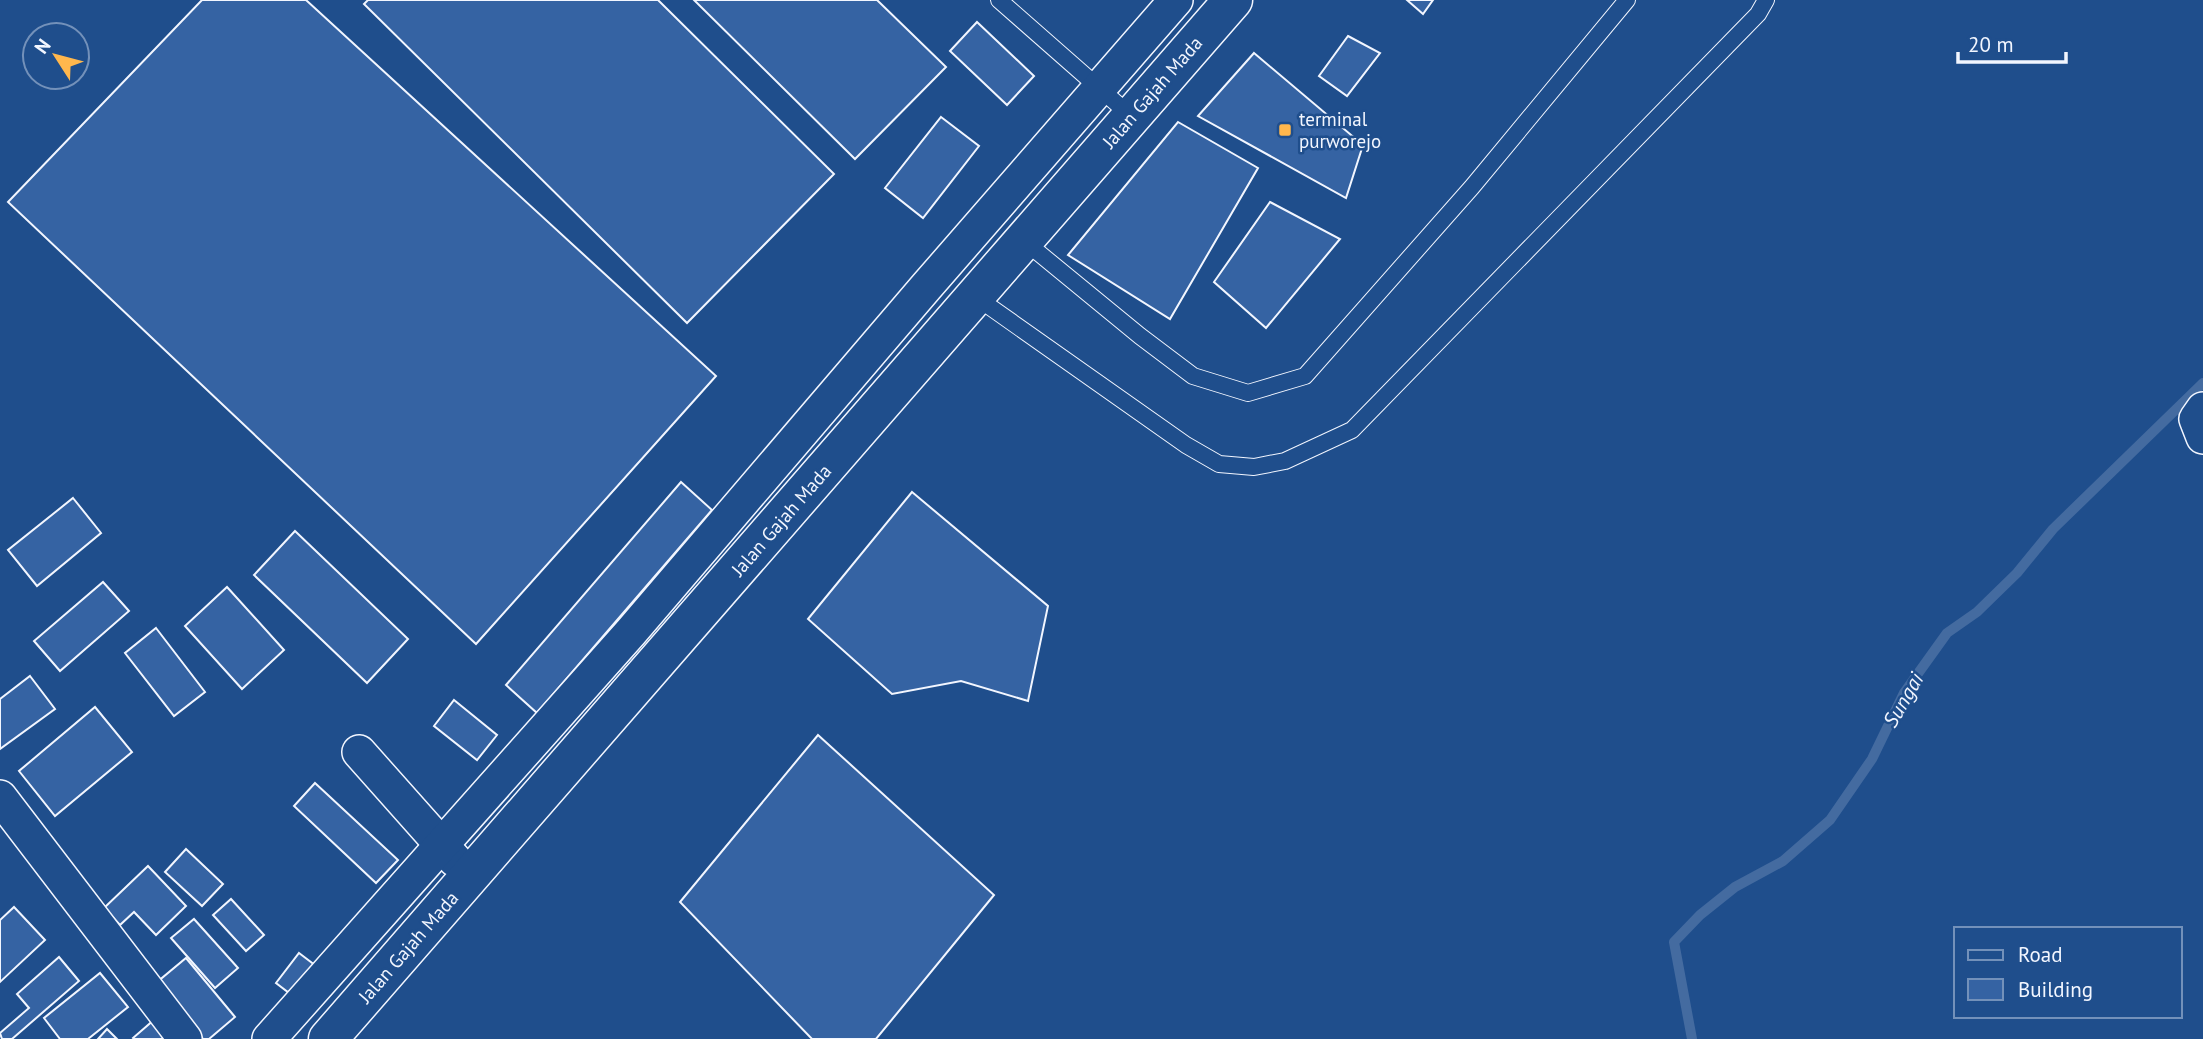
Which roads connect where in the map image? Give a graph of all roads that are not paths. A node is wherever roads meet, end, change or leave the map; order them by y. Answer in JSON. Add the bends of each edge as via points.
{"nodes":[{"id":1,"x":999,"y":0,"type":"edge"},
{"id":2,"x":1176,"y":0,"type":"edge"},
{"id":3,"x":1233,"y":0,"type":"edge"},
{"id":4,"x":1627,"y":0,"type":"edge"},
{"id":5,"x":1766,"y":0,"type":"edge"},
{"id":6,"x":1099,"y":89,"type":"junction"},
{"id":7,"x":1131,"y":116,"type":"junction"},
{"id":8,"x":1023,"y":240,"type":"junction"},
{"id":9,"x":976,"y":296,"type":"junction"},
{"id":10,"x":2203,"y":409,"type":"edge"},
{"id":11,"x":2203,"y":437,"type":"edge"},
{"id":12,"x":359,"y":752,"type":"dead end"},
{"id":13,"x":0,"y":797,"type":"edge"},
{"id":14,"x":442,"y":845,"type":"junction"},
{"id":15,"x":469,"y":876,"type":"junction"},
{"id":16,"x":186,"y":1039,"type":"edge"},
{"id":17,"x":269,"y":1039,"type":"edge"},
{"id":18,"x":328,"y":1039,"type":"edge"}],
"edges":[{"from":1,"to":6,"type":"lane"},
{"from":2,"to":6,"type":"street"},
{"from":3,"to":7,"type":"highway","name":"Jalan Gajah Mada"},
{"from":4,"to":8,"type":"lane","via":[[1472,187],[1304,376],[1248,393],[1193,376]]},
{"from":5,"to":9,"type":"lane","via":[[1758,14],[1352,430],[1285,461],[1254,467],[1219,464]]},
{"from":6,"to":7,"type":"lane"},
{"from":6,"to":14,"type":"street"},
{"from":7,"to":8,"type":"highway","name":"Jalan Gajah Mada"},
{"from":8,"to":9,"type":"highway","name":"Jalan Gajah Mada"},
{"from":9,"to":15,"type":"highway","name":"Jalan Gajah Mada"},
{"from":10,"to":11,"type":"street","via":[[2196,419]]},
{"from":12,"to":14,"type":"street"},
{"from":13,"to":16,"type":"street"},
{"from":14,"to":15,"type":"street"},
{"from":14,"to":17,"type":"street"},
{"from":15,"to":18,"type":"highway","name":"Jalan Gajah Mada"}]}
